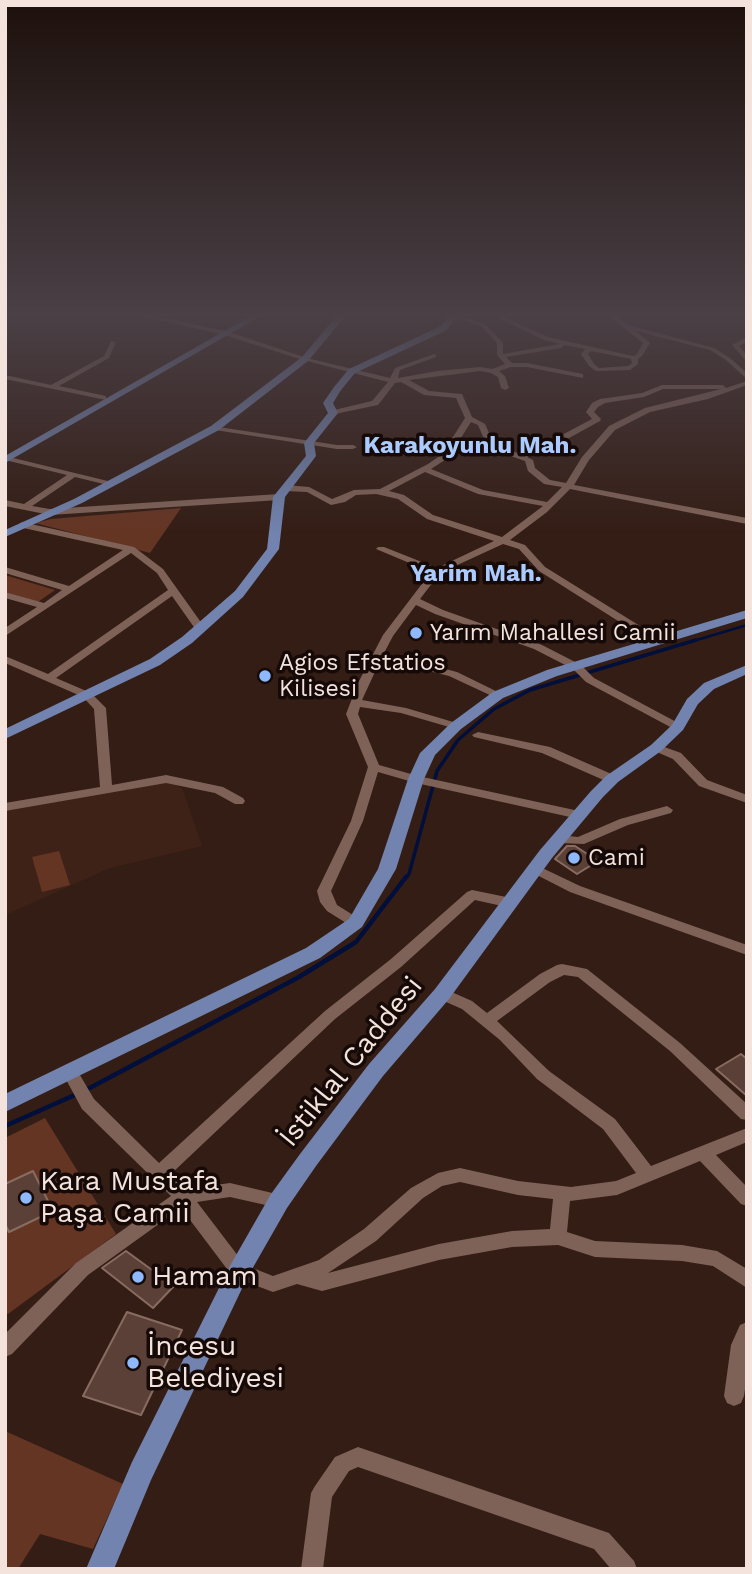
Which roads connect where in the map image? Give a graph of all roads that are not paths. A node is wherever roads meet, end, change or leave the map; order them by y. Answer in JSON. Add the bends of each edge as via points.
{"nodes":[{"id":1,"x":124,"y":386,"type":"edge"},
{"id":2,"x":130,"y":386,"type":"edge"},
{"id":3,"x":269,"y":386,"type":"edge"},
{"id":4,"x":340,"y":386,"type":"edge"},
{"id":5,"x":389,"y":386,"type":"edge"},
{"id":6,"x":416,"y":386,"type":"edge"},
{"id":7,"x":52,"y":387,"type":"edge"},
{"id":8,"x":734,"y":387,"type":"joint"},
{"id":9,"x":103,"y":398,"type":"junction"},
{"id":10,"x":333,"y":414,"type":"junction"},
{"id":11,"x":469,"y":418,"type":"junction"},
{"id":12,"x":215,"y":428,"type":"junction"},
{"id":13,"x":309,"y":443,"type":"junction"},
{"id":14,"x":353,"y":447,"type":"dead end"},
{"id":15,"x":521,"y":457,"type":"junction"},
{"id":16,"x":6,"y":458,"type":"edge"},
{"id":17,"x":424,"y":469,"type":"junction"},
{"id":18,"x":74,"y":474,"type":"junction"},
{"id":19,"x":112,"y":483,"type":"junction"},
{"id":20,"x":567,"y":487,"type":"junction"},
{"id":21,"x":383,"y":491,"type":"junction"},
{"id":22,"x":283,"y":493,"type":"junction"},
{"id":23,"x":5,"y":503,"type":"edge"},
{"id":24,"x":549,"y":505,"type":"junction"},
{"id":25,"x":25,"y":507,"type":"junction"},
{"id":26,"x":50,"y":512,"type":"junction"},
{"id":27,"x":747,"y":521,"type":"edge"},
{"id":28,"x":22,"y":525,"type":"junction"},
{"id":29,"x":5,"y":534,"type":"edge"},
{"id":30,"x":504,"y":540,"type":"junction"},
{"id":31,"x":131,"y":549,"type":"junction"},
{"id":32,"x":381,"y":549,"type":"dead end"},
{"id":33,"x":5,"y":570,"type":"edge"},
{"id":34,"x":437,"y":571,"type":"junction"},
{"id":35,"x":68,"y":589,"type":"junction"},
{"id":36,"x":174,"y":590,"type":"junction"},
{"id":37,"x":5,"y":595,"type":"edge"},
{"id":38,"x":414,"y":600,"type":"junction"},
{"id":39,"x":44,"y":606,"type":"junction"},
{"id":40,"x":747,"y":614,"type":"edge"},
{"id":41,"x":200,"y":628,"type":"junction"},
{"id":42,"x":5,"y":633,"type":"edge"},
{"id":43,"x":657,"y":641,"type":"junction"},
{"id":44,"x":377,"y":655,"type":"junction"},
{"id":45,"x":5,"y":659,"type":"edge"},
{"id":46,"x":577,"y":667,"type":"junction"},
{"id":47,"x":747,"y":669,"type":"edge"},
{"id":48,"x":50,"y":677,"type":"junction"},
{"id":49,"x":87,"y":695,"type":"junction"},
{"id":50,"x":498,"y":695,"type":"junction"},
{"id":51,"x":357,"y":704,"type":"junction"},
{"id":52,"x":456,"y":726,"type":"junction"},
{"id":53,"x":678,"y":727,"type":"junction"},
{"id":54,"x":5,"y":735,"type":"edge"},
{"id":55,"x":478,"y":735,"type":"dead end"},
{"id":56,"x":656,"y":748,"type":"junction"},
{"id":57,"x":374,"y":767,"type":"junction"},
{"id":58,"x":612,"y":779,"type":"junction"},
{"id":59,"x":424,"y":781,"type":"junction"},
{"id":60,"x":106,"y":789,"type":"junction"},
{"id":61,"x":747,"y":799,"type":"edge"},
{"id":62,"x":239,"y":801,"type":"dead end"},
{"id":63,"x":5,"y":807,"type":"edge"},
{"id":64,"x":667,"y":810,"type":"dead end"},
{"id":65,"x":579,"y":815,"type":"junction"},
{"id":66,"x":559,"y":839,"type":"junction"},
{"id":67,"x":536,"y":869,"type":"junction"},
{"id":68,"x":512,"y":904,"type":"junction"},
{"id":69,"x":356,"y":923,"type":"junction"},
{"id":70,"x":747,"y":950,"type":"edge"},
{"id":71,"x":442,"y":994,"type":"junction"},
{"id":72,"x":486,"y":1021,"type":"junction"},
{"id":73,"x":74,"y":1079,"type":"junction"},
{"id":74,"x":5,"y":1104,"type":"edge"},
{"id":75,"x":747,"y":1114,"type":"edge"},
{"id":76,"x":747,"y":1135,"type":"edge"},
{"id":77,"x":703,"y":1153,"type":"junction"},
{"id":78,"x":160,"y":1173,"type":"junction"},
{"id":79,"x":648,"y":1175,"type":"junction"},
{"id":80,"x":562,"y":1193,"type":"junction"},
{"id":81,"x":183,"y":1197,"type":"junction"},
{"id":82,"x":747,"y":1199,"type":"edge"},
{"id":83,"x":279,"y":1201,"type":"junction"},
{"id":84,"x":558,"y":1237,"type":"junction"},
{"id":85,"x":239,"y":1271,"type":"junction"},
{"id":86,"x":297,"y":1276,"type":"junction"},
{"id":87,"x":747,"y":1280,"type":"edge"},
{"id":88,"x":747,"y":1331,"type":"edge"},
{"id":89,"x":8,"y":1340,"type":"edge"},
{"id":90,"x":734,"y":1395,"type":"dead end"},
{"id":91,"x":100,"y":1569,"type":"edge"},
{"id":92,"x":312,"y":1569,"type":"edge"},
{"id":93,"x":626,"y":1569,"type":"edge"}],
"edges":[{"from":1,"to":9,"type":"main road"},
{"from":2,"to":16,"type":"main road"},
{"from":3,"to":12,"type":"main road"},
{"from":4,"to":10,"type":"main road","via":[[328,403]]},
{"from":5,"to":10,"type":"street","via":[[375,403]]},
{"from":6,"to":11,"type":"street","via":[[427,393],[459,396]]},
{"from":7,"to":9,"type":"street"},
{"from":8,"to":15,"type":"street","via":[[662,387],[603,401],[590,412],[597,419]]},
{"from":8,"to":20,"type":"street","via":[[629,417],[612,428]]},
{"from":9,"to":16,"type":"main road"},
{"from":10,"to":13,"type":"main road"},
{"from":11,"to":15,"type":"street","via":[[481,424],[491,446]]},
{"from":11,"to":17,"type":"street","via":[[447,446],[448,454]]},
{"from":12,"to":13,"type":"street"},
{"from":12,"to":19,"type":"main road"},
{"from":13,"to":14,"type":"street"},
{"from":13,"to":22,"type":"main road","via":[[311,456]]},
{"from":15,"to":20,"type":"street","via":[[547,482]]},
{"from":16,"to":18,"type":"street"},
{"from":17,"to":21,"type":"street"},
{"from":17,"to":24,"type":"street","via":[[481,492]]},
{"from":18,"to":19,"type":"street"},
{"from":18,"to":25,"type":"street"},
{"from":19,"to":26,"type":"main road"},
{"from":20,"to":24,"type":"street"},
{"from":20,"to":27,"type":"street"},
{"from":21,"to":22,"type":"street","via":[[354,493],[331,502],[309,490]]},
{"from":21,"to":30,"type":"street","via":[[430,517]]},
{"from":22,"to":26,"type":"street"},
{"from":22,"to":41,"type":"main road","via":[[273,549],[239,594]]},
{"from":23,"to":25,"type":"street"},
{"from":24,"to":30,"type":"street"},
{"from":25,"to":26,"type":"street"},
{"from":26,"to":28,"type":"main road"},
{"from":28,"to":29,"type":"main road"},
{"from":28,"to":31,"type":"street"},
{"from":30,"to":34,"type":"street"},
{"from":30,"to":43,"type":"street","via":[[522,547],[542,569]]},
{"from":31,"to":35,"type":"street"},
{"from":31,"to":36,"type":"street","via":[[160,571]]},
{"from":32,"to":34,"type":"street"},
{"from":33,"to":35,"type":"street"},
{"from":34,"to":38,"type":"street"},
{"from":35,"to":39,"type":"street"},
{"from":36,"to":41,"type":"street"},
{"from":36,"to":48,"type":"street"},
{"from":37,"to":39,"type":"street"},
{"from":38,"to":44,"type":"street"},
{"from":38,"to":46,"type":"street","via":[[538,647]]},
{"from":39,"to":42,"type":"street"},
{"from":40,"to":43,"type":"main road"},
{"from":41,"to":49,"type":"main road","via":[[155,662]]},
{"from":43,"to":46,"type":"main road"},
{"from":44,"to":50,"type":"street","via":[[446,672]]},
{"from":44,"to":51,"type":"street"},
{"from":45,"to":48,"type":"street"},
{"from":46,"to":50,"type":"main road"},
{"from":46,"to":53,"type":"street","via":[[590,680]]},
{"from":47,"to":53,"type":"main road","name":"İstiklal Caddesi","via":[[709,686],[692,702]]},
{"from":48,"to":49,"type":"street"},
{"from":49,"to":54,"type":"main road"},
{"from":49,"to":60,"type":"street","via":[[100,708]]},
{"from":50,"to":52,"type":"main road"},
{"from":51,"to":52,"type":"street","via":[[402,710]]},
{"from":51,"to":57,"type":"street","via":[[352,714]]},
{"from":52,"to":59,"type":"main road","via":[[428,753]]},
{"from":53,"to":56,"type":"main road","name":"İstiklal Caddesi"},
{"from":55,"to":58,"type":"street","via":[[546,750]]},
{"from":56,"to":58,"type":"main road","name":"İstiklal Caddesi"},
{"from":56,"to":61,"type":"street","via":[[677,756],[703,783]]},
{"from":57,"to":59,"type":"street"},
{"from":57,"to":69,"type":"street","via":[[357,821],[324,891],[332,908]]},
{"from":58,"to":65,"type":"main road","name":"İstiklal Caddesi"},
{"from":59,"to":65,"type":"street"},
{"from":59,"to":69,"type":"main road","via":[[387,869]]},
{"from":60,"to":62,"type":"street","via":[[166,779],[219,790]]},
{"from":60,"to":63,"type":"street"},
{"from":64,"to":66,"type":"street","via":[[579,841]]},
{"from":65,"to":66,"type":"main road","name":"İstiklal Caddesi"},
{"from":66,"to":67,"type":"main road","name":"İstiklal Caddesi"},
{"from":67,"to":68,"type":"main road","name":"İstiklal Caddesi"},
{"from":67,"to":70,"type":"street","via":[[575,889]]},
{"from":68,"to":71,"type":"main road","name":"İstiklal Caddesi"},
{"from":68,"to":78,"type":"street","via":[[472,895],[330,1015]]},
{"from":69,"to":73,"type":"main road","via":[[313,953]]},
{"from":71,"to":72,"type":"street","via":[[467,1004]]},
{"from":71,"to":83,"type":"main road","name":"İstiklal Caddesi","via":[[376,1070]]},
{"from":72,"to":75,"type":"street","via":[[545,978],[562,970],[582,973],[675,1047]]},
{"from":72,"to":79,"type":"street","via":[[543,1074],[609,1124]]},
{"from":73,"to":74,"type":"main road"},
{"from":73,"to":78,"type":"street","via":[[88,1104]]},
{"from":76,"to":77,"type":"street"},
{"from":77,"to":79,"type":"street"},
{"from":77,"to":82,"type":"street"},
{"from":78,"to":81,"type":"street"},
{"from":79,"to":80,"type":"street","via":[[617,1188]]},
{"from":80,"to":84,"type":"street"},
{"from":80,"to":86,"type":"street","via":[[460,1175],[438,1180],[325,1266]]},
{"from":81,"to":83,"type":"street","via":[[229,1190]]},
{"from":81,"to":85,"type":"street"},
{"from":81,"to":89,"type":"street","via":[[82,1269]]},
{"from":83,"to":85,"type":"main road","name":"İstiklal Caddesi"},
{"from":84,"to":86,"type":"street","via":[[512,1239],[439,1252],[322,1283]]},
{"from":84,"to":87,"type":"street","via":[[595,1249],[717,1259]]},
{"from":85,"to":86,"type":"street","via":[[273,1284]]},
{"from":85,"to":91,"type":"main road","name":"İstiklal Caddesi","via":[[141,1471]]},
{"from":88,"to":90,"type":"street"},
{"from":92,"to":93,"type":"street","via":[[322,1493],[342,1464],[358,1457],[601,1541]]}]}
